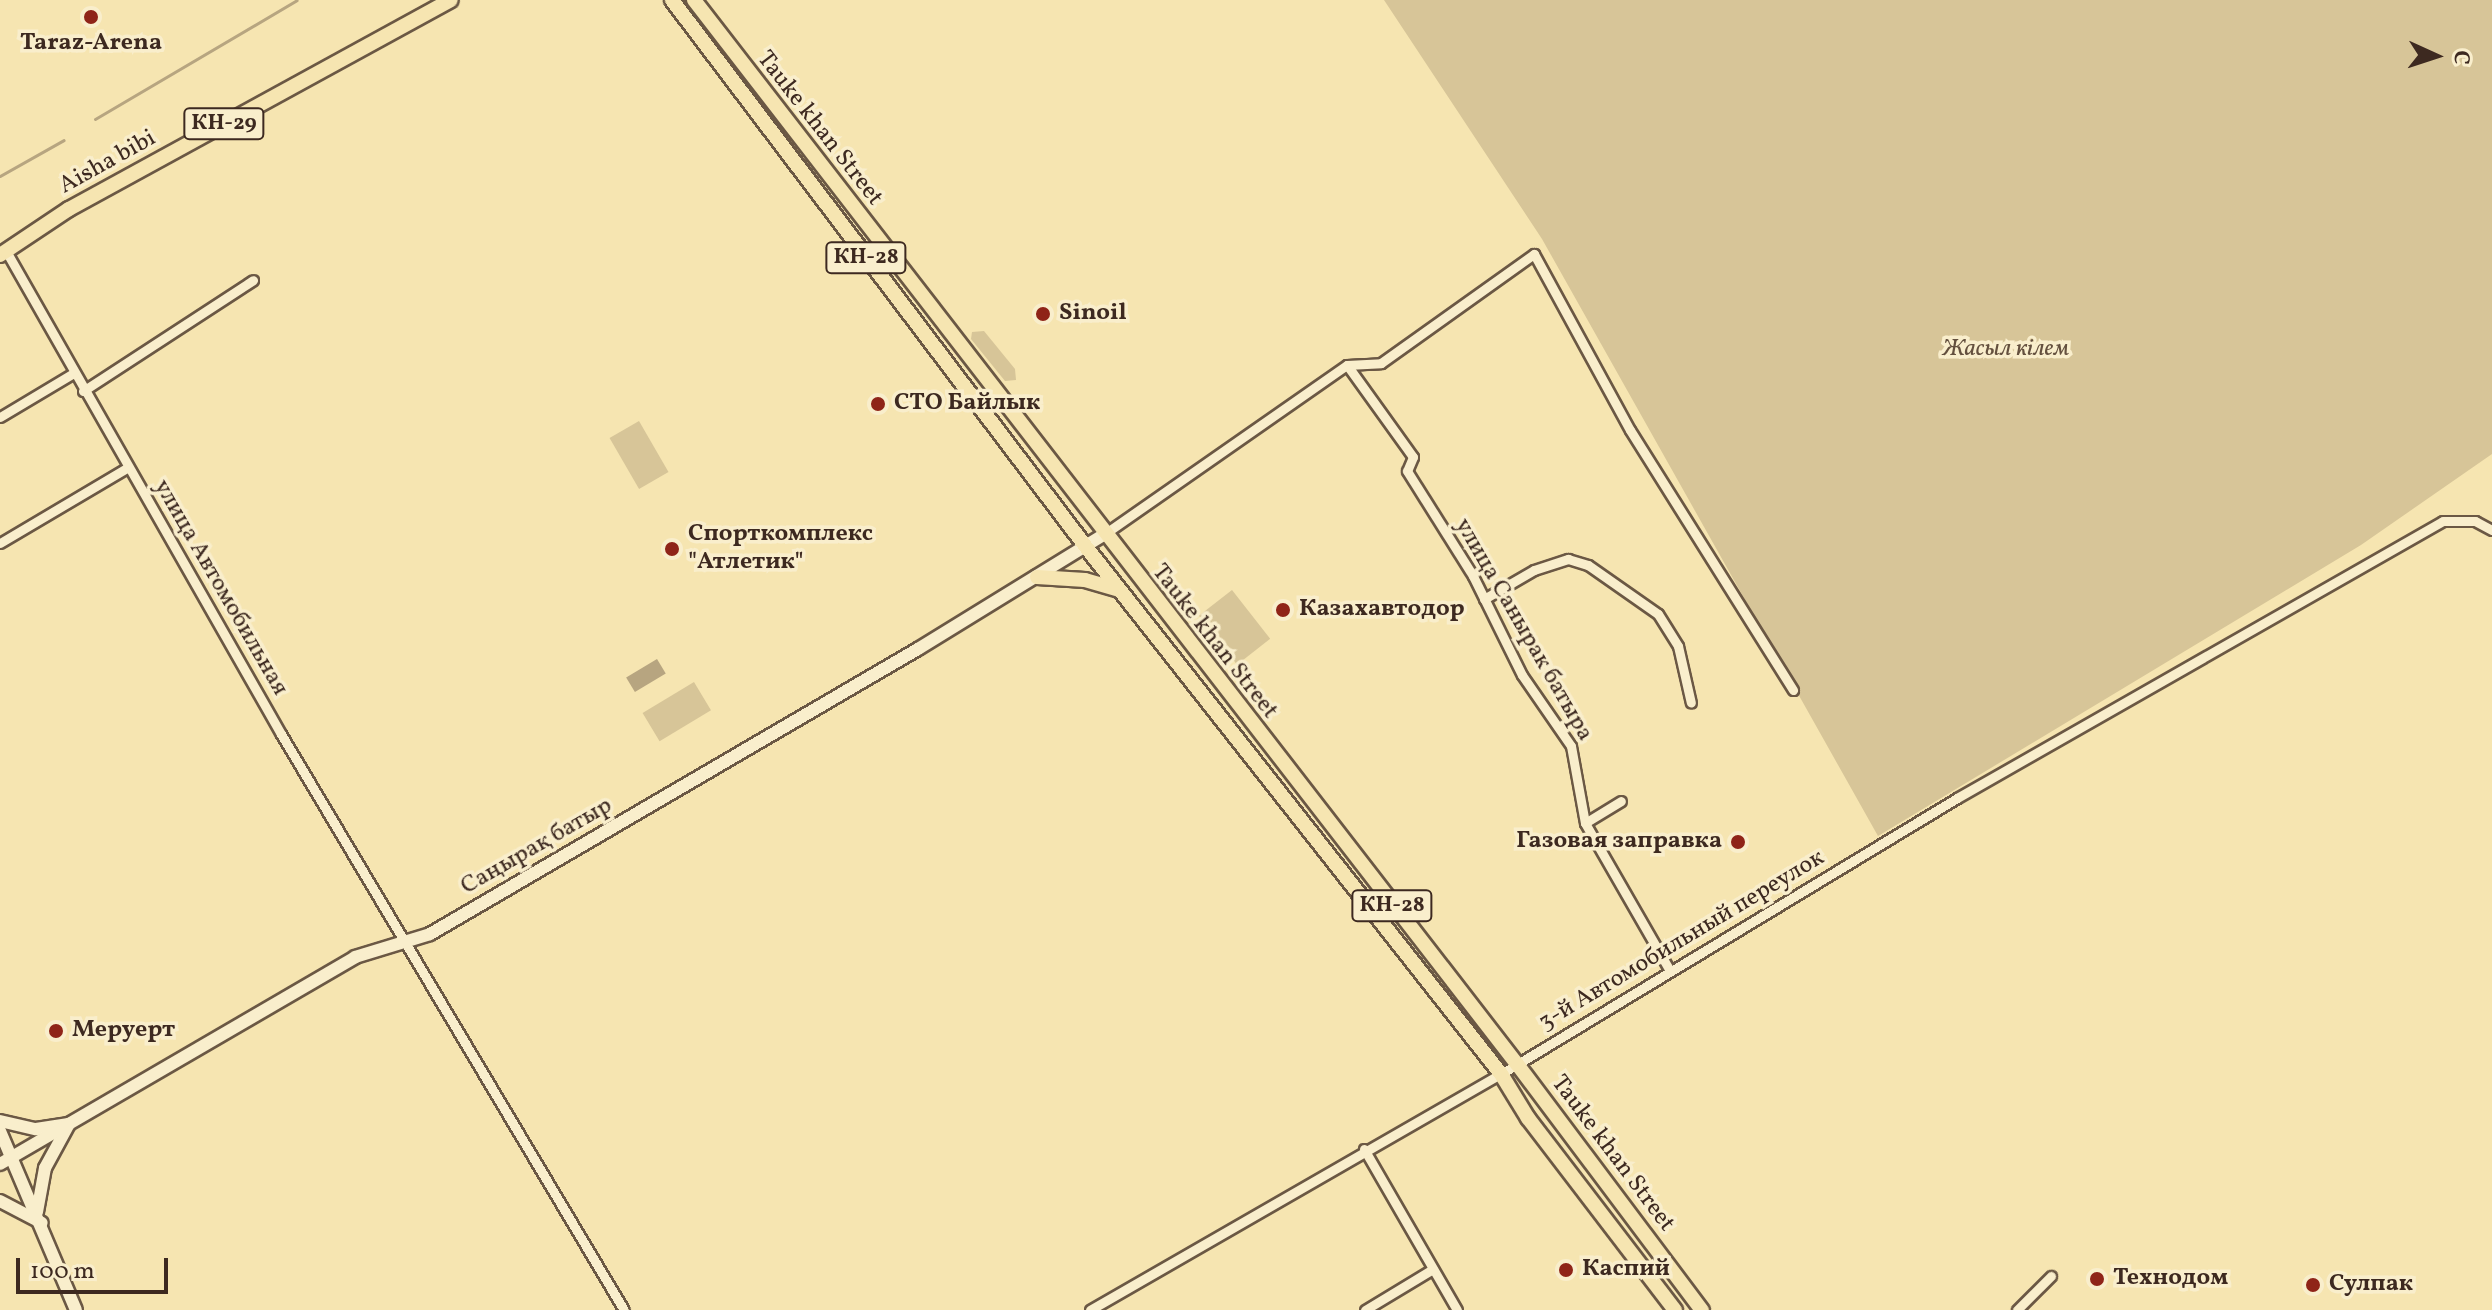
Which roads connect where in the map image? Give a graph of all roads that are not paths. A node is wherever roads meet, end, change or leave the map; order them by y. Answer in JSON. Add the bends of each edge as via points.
{"nodes":[{"id":1,"x":451,"y":0,"type":"edge"},
{"id":2,"x":672,"y":0,"type":"edge"},
{"id":3,"x":694,"y":0,"type":"edge"},
{"id":4,"x":3,"y":253,"type":"edge"},
{"id":5,"x":253,"y":280,"type":"dead end"},
{"id":6,"x":1347,"y":365,"type":"junction"},
{"id":7,"x":72,"y":374,"type":"junction"},
{"id":8,"x":83,"y":391,"type":"junction"},
{"id":9,"x":0,"y":417,"type":"edge"},
{"id":10,"x":127,"y":468,"type":"junction"},
{"id":11,"x":2492,"y":530,"type":"edge"},
{"id":12,"x":1103,"y":535,"type":"junction"},
{"id":13,"x":0,"y":543,"type":"edge"},
{"id":14,"x":1086,"y":547,"type":"junction"},
{"id":15,"x":1037,"y":577,"type":"junction"},
{"id":16,"x":1119,"y":590,"type":"junction"},
{"id":17,"x":1484,"y":599,"type":"junction"},
{"id":18,"x":1793,"y":690,"type":"dead end"},
{"id":19,"x":1691,"y":703,"type":"dead end"},
{"id":20,"x":1621,"y":801,"type":"dead end"},
{"id":21,"x":1585,"y":823,"type":"junction"},
{"id":22,"x":405,"y":942,"type":"junction"},
{"id":23,"x":1670,"y":971,"type":"junction"},
{"id":24,"x":1517,"y":1064,"type":"junction"},
{"id":25,"x":1501,"y":1074,"type":"junction"},
{"id":26,"x":0,"y":1121,"type":"edge"},
{"id":27,"x":69,"y":1124,"type":"junction"},
{"id":28,"x":0,"y":1131,"type":"edge"},
{"id":29,"x":1364,"y":1149,"type":"junction"},
{"id":30,"x":14,"y":1155,"type":"junction"},
{"id":31,"x":0,"y":1164,"type":"edge"},
{"id":32,"x":0,"y":1201,"type":"edge"},
{"id":33,"x":39,"y":1217,"type":"junction"},
{"id":34,"x":1433,"y":1269,"type":"junction"},
{"id":35,"x":2051,"y":1276,"type":"dead end"},
{"id":36,"x":76,"y":1310,"type":"edge"},
{"id":37,"x":624,"y":1310,"type":"edge"},
{"id":38,"x":1090,"y":1310,"type":"edge"},
{"id":39,"x":1365,"y":1310,"type":"edge"},
{"id":40,"x":1457,"y":1310,"type":"edge"},
{"id":41,"x":1675,"y":1310,"type":"edge"},
{"id":42,"x":1702,"y":1310,"type":"edge"},
{"id":43,"x":2017,"y":1310,"type":"edge"}],
"edges":[{"from":1,"to":4,"type":"main road","name":"Aisha bibi","number":"КН-29","via":[[69,209]]},
{"from":2,"to":14,"type":"main road","name":"Tauke khan Street","number":"КН-28"},
{"from":3,"to":12,"type":"main road","name":"Tauke khan Street","number":"КН-28"},
{"from":4,"to":7,"type":"street","name":"улица Автомобильная"},
{"from":5,"to":8,"type":"street"},
{"from":6,"to":12,"type":"street"},
{"from":6,"to":17,"type":"street","name":"улица Санырак батыра","via":[[1413,457],[1407,471]]},
{"from":6,"to":18,"type":"street","via":[[1381,363],[1534,254],[1630,430]]},
{"from":7,"to":8,"type":"street","name":"улица Автомобильная"},
{"from":7,"to":9,"type":"street"},
{"from":8,"to":10,"type":"street","name":"улица Автомобильная"},
{"from":10,"to":13,"type":"street"},
{"from":10,"to":22,"type":"street","name":"улица Автомобильная"},
{"from":11,"to":23,"type":"street","name":"3-й Автомобильный переулок","via":[[2475,521],[2443,521],[1957,798]]},
{"from":12,"to":14,"type":"street","name":"Саңырақ батыр"},
{"from":12,"to":24,"type":"main road","name":"Tauke khan Street","number":"КН-28"},
{"from":14,"to":15,"type":"street","name":"Саңырақ батыр"},
{"from":14,"to":16,"type":"main road","name":"Tauke khan Street","number":"КН-28"},
{"from":15,"to":16,"type":"main road","via":[[1085,580]]},
{"from":15,"to":22,"type":"street","name":"Саңырақ батыр","via":[[633,818],[430,934]]},
{"from":16,"to":25,"type":"main road","name":"Tauke khan Street","number":"КН-28"},
{"from":17,"to":19,"type":"street","via":[[1534,570],[1568,559],[1588,565],[1658,614],[1678,646]]},
{"from":17,"to":21,"type":"street","name":"улица Санырак батыра","via":[[1522,675],[1571,746]]},
{"from":20,"to":21,"type":"street"},
{"from":21,"to":23,"type":"street","name":"улица Санырак батыра"},
{"from":22,"to":27,"type":"street","name":"Саңырақ батыр","via":[[355,957]]},
{"from":22,"to":37,"type":"street","name":"улица Автомобильная"},
{"from":23,"to":24,"type":"street","name":"3-й Автомобильный переулок"},
{"from":24,"to":25,"type":"street","name":"3-й Автомобильный переулок"},
{"from":24,"to":42,"type":"main road","name":"Tauke khan Street","number":"КН-28"},
{"from":25,"to":29,"type":"street","name":"3-й Автомобильный переулок"},
{"from":25,"to":41,"type":"main road","name":"Tauke khan Street","number":"КН-28","via":[[1528,1118]]},
{"from":26,"to":27,"type":"street","via":[[36,1129]]},
{"from":27,"to":30,"type":"street","name":"Саңырақ батыр"},
{"from":27,"to":33,"type":"street","via":[[45,1168]]},
{"from":28,"to":30,"type":"street"},
{"from":29,"to":34,"type":"street"},
{"from":29,"to":38,"type":"street","name":"3-й Автомобильный переулок"},
{"from":30,"to":31,"type":"street","name":"Саңырақ батыр"},
{"from":30,"to":33,"type":"street"},
{"from":32,"to":33,"type":"street"},
{"from":33,"to":36,"type":"street"},
{"from":34,"to":39,"type":"street"},
{"from":34,"to":40,"type":"street"},
{"from":35,"to":43,"type":"street"}]}
